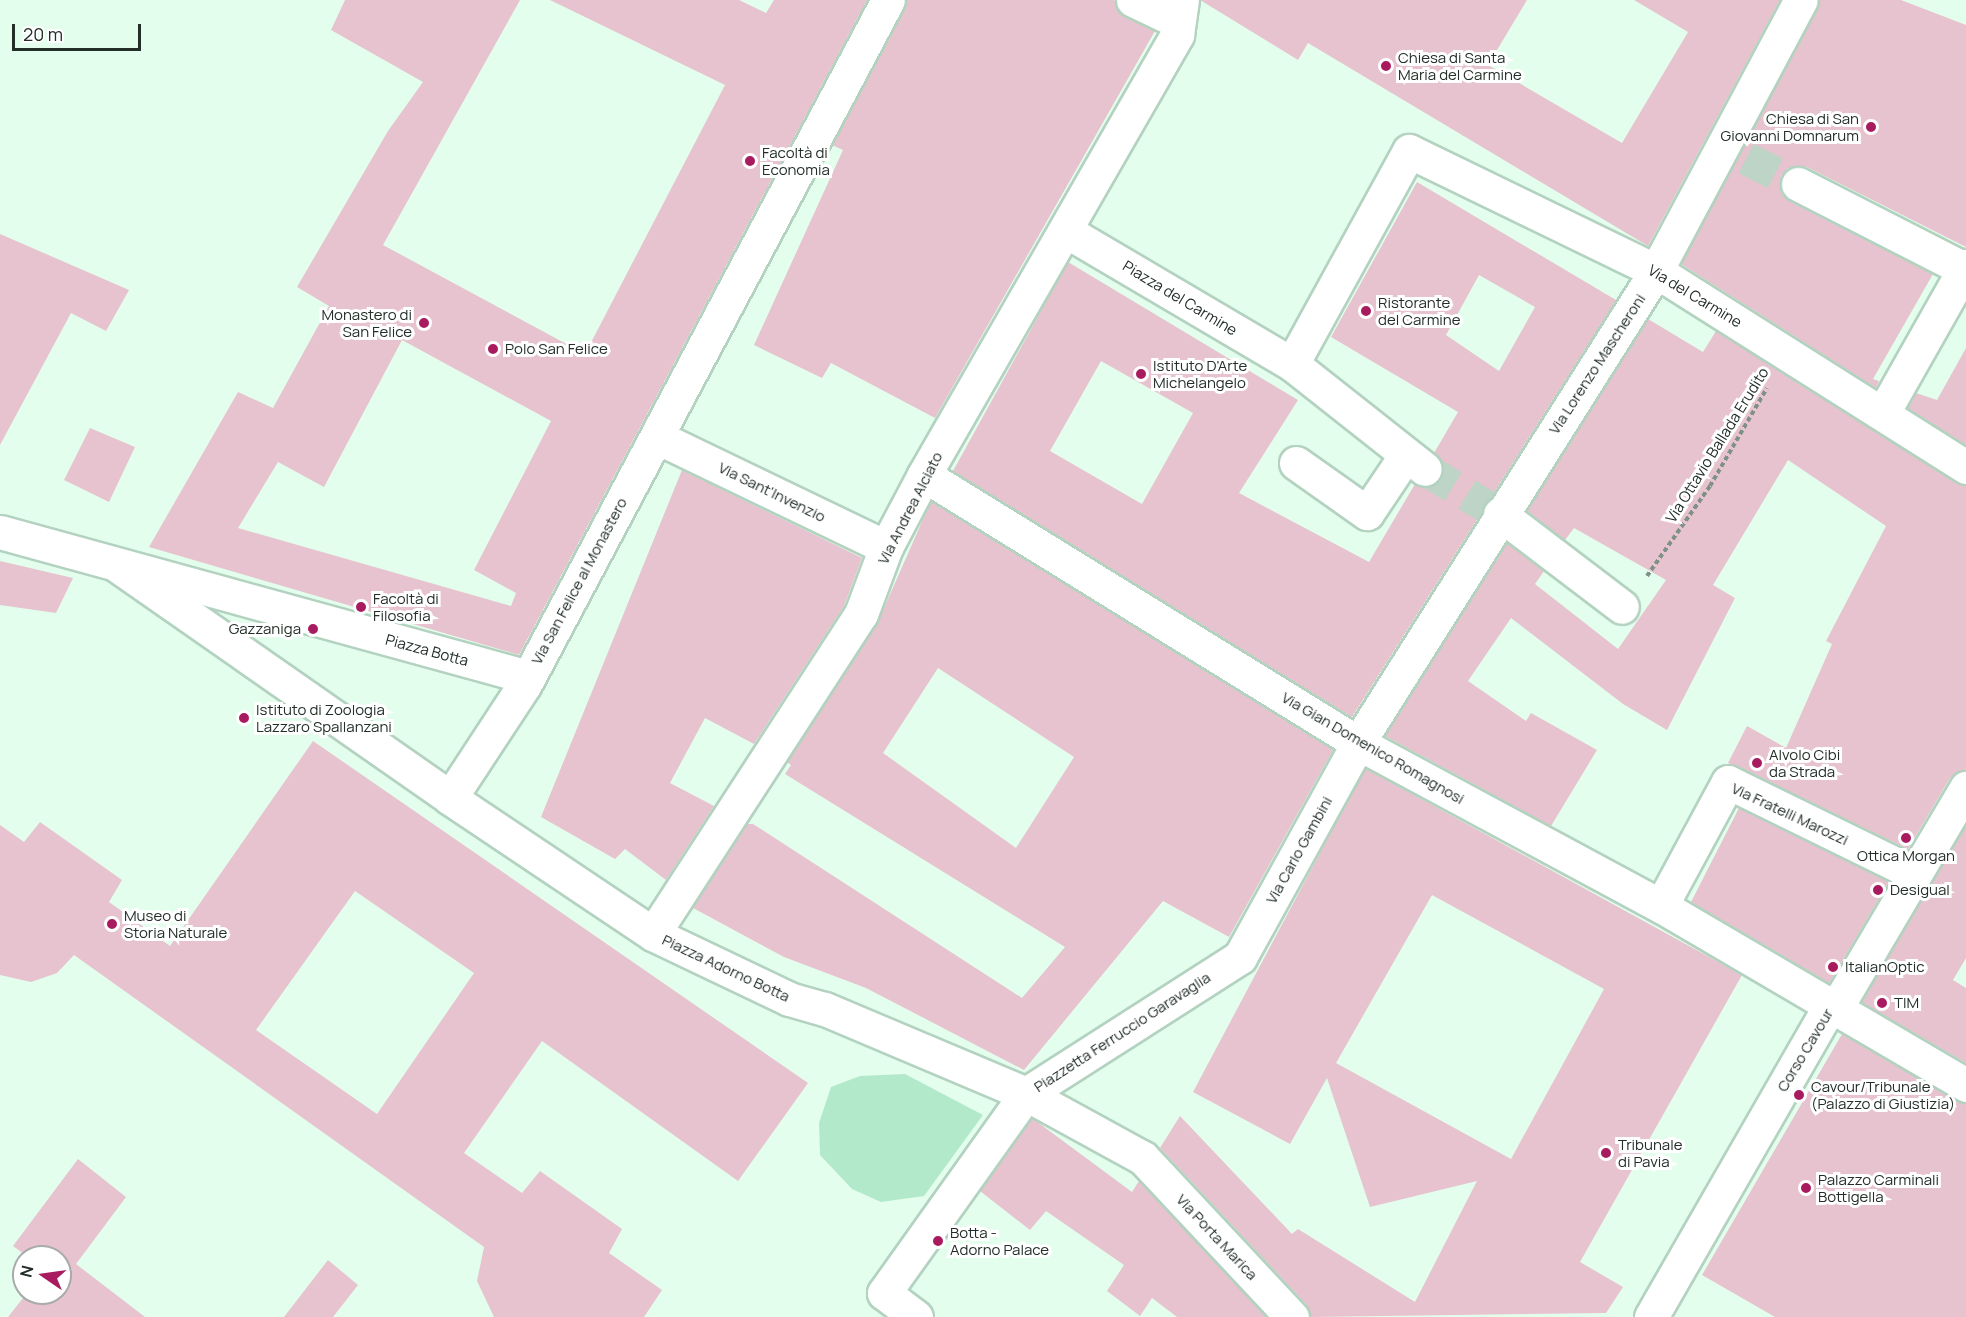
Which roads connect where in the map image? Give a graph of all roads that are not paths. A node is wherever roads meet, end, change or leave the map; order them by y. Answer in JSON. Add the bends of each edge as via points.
{"nodes":[{"id":1,"x":888,"y":0,"type":"edge"},
{"id":2,"x":1133,"y":0,"type":"edge"},
{"id":3,"x":1801,"y":0,"type":"edge"},
{"id":4,"x":1179,"y":10,"type":"edge"},
{"id":5,"x":1798,"y":184,"type":"tunnel mouth"},
{"id":6,"x":1066,"y":231,"type":"junction"},
{"id":7,"x":1965,"y":267,"type":"edge"},
{"id":8,"x":1656,"y":271,"type":"junction"},
{"id":9,"x":1292,"y":364,"type":"junction"},
{"id":10,"x":1884,"y":411,"type":"junction"},
{"id":11,"x":657,"y":437,"type":"junction"},
{"id":12,"x":1296,"y":463,"type":"dead end"},
{"id":13,"x":1966,"y":467,"type":"edge"},
{"id":14,"x":924,"y":476,"type":"junction"},
{"id":15,"x":1500,"y":514,"type":"junction"},
{"id":16,"x":0,"y":532,"type":"edge"},
{"id":17,"x":886,"y":547,"type":"junction"},
{"id":18,"x":118,"y":566,"type":"junction"},
{"id":19,"x":1622,"y":607,"type":"road end"},
{"id":20,"x":528,"y":677,"type":"junction"},
{"id":21,"x":1358,"y":742,"type":"junction"},
{"id":22,"x":450,"y":798,"type":"junction"},
{"id":23,"x":1964,"y":798,"type":"edge"},
{"id":24,"x":1914,"y":873,"type":"junction"},
{"id":25,"x":1660,"y":906,"type":"junction"},
{"id":26,"x":653,"y":934,"type":"junction"},
{"id":27,"x":1240,"y":957,"type":"joint"},
{"id":28,"x":1828,"y":1007,"type":"junction"},
{"id":29,"x":1966,"y":1085,"type":"edge"},
{"id":30,"x":1026,"y":1094,"type":"junction"},
{"id":31,"x":1143,"y":1158,"type":"joint"},
{"id":32,"x":916,"y":1317,"type":"edge"},
{"id":33,"x":1292,"y":1317,"type":"edge"},
{"id":34,"x":1651,"y":1317,"type":"edge"}],
"edges":[{"from":1,"to":11,"type":"street","name":"Via San Felice al Monastero"},
{"from":2,"to":4,"type":"street"},
{"from":3,"to":8,"type":"street","name":"Via Lorenzo Mascheroni","via":[[1734,152]]},
{"from":4,"to":6,"type":"street","via":[[1177,35]]},
{"from":5,"to":7,"type":"street"},
{"from":6,"to":9,"type":"street","name":"Piazza del Carmine"},
{"from":6,"to":14,"type":"street","name":"Via Andrea Alciato"},
{"from":7,"to":10,"type":"street"},
{"from":8,"to":9,"type":"street","name":"Via del Carmine","via":[[1409,151]]},
{"from":8,"to":10,"type":"street","name":"Via del Carmine"},
{"from":8,"to":15,"type":"street","name":"Via Lorenzo Mascheroni"},
{"from":9,"to":12,"type":"street","name":"Piazza del Carmine","via":[[1415,462],[1367,513]]},
{"from":10,"to":13,"type":"street","name":"Via del Carmine"},
{"from":11,"to":17,"type":"street","name":"Via Sant'Invenzio"},
{"from":11,"to":20,"type":"street","name":"Via San Felice al Monastero"},
{"from":14,"to":17,"type":"street","name":"Via Andrea Alciato"},
{"from":14,"to":21,"type":"street","name":"Via Gian Domenico Romagnosi"},
{"from":15,"to":19,"type":"street"},
{"from":15,"to":21,"type":"street","name":"Via Lorenzo Mascheroni"},
{"from":16,"to":18,"type":"street","name":"Piazza Botta"},
{"from":17,"to":26,"type":"street","name":"Via Andrea Alciato","via":[[861,614]]},
{"from":18,"to":20,"type":"street","name":"Piazza Botta"},
{"from":18,"to":22,"type":"street"},
{"from":20,"to":22,"type":"street","name":"Via San Felice al Monastero"},
{"from":21,"to":25,"type":"street","name":"Via Gian Domenico Romagnosi"},
{"from":21,"to":27,"type":"street","name":"Via Carlo Gambini"},
{"from":22,"to":26,"type":"street","name":"Piazza Adorno Botta"},
{"from":23,"to":24,"type":"street","name":"Corso Cavour"},
{"from":24,"to":25,"type":"street","name":"Via Fratelli Marozzi","via":[[1728,782]]},
{"from":24,"to":28,"type":"street","name":"Corso Cavour","via":[[1843,996]]},
{"from":25,"to":28,"type":"street","name":"Via Gian Domenico Romagnosi"},
{"from":26,"to":30,"type":"street","name":"Piazza Adorno Botta","via":[[789,999],[825,1009]]},
{"from":27,"to":30,"type":"street","name":"Piazzetta Ferruccio Garavaglia"},
{"from":28,"to":29,"type":"street","name":"Via Gian Domenico Romagnosi"},
{"from":28,"to":34,"type":"street","name":"Corso Cavour"},
{"from":30,"to":31,"type":"street","name":"Piazzetta Ferruccio Garavaglia"},
{"from":30,"to":32,"type":"street","via":[[884,1293]]},
{"from":31,"to":33,"type":"street","name":"Via Porta Marica"}]}
